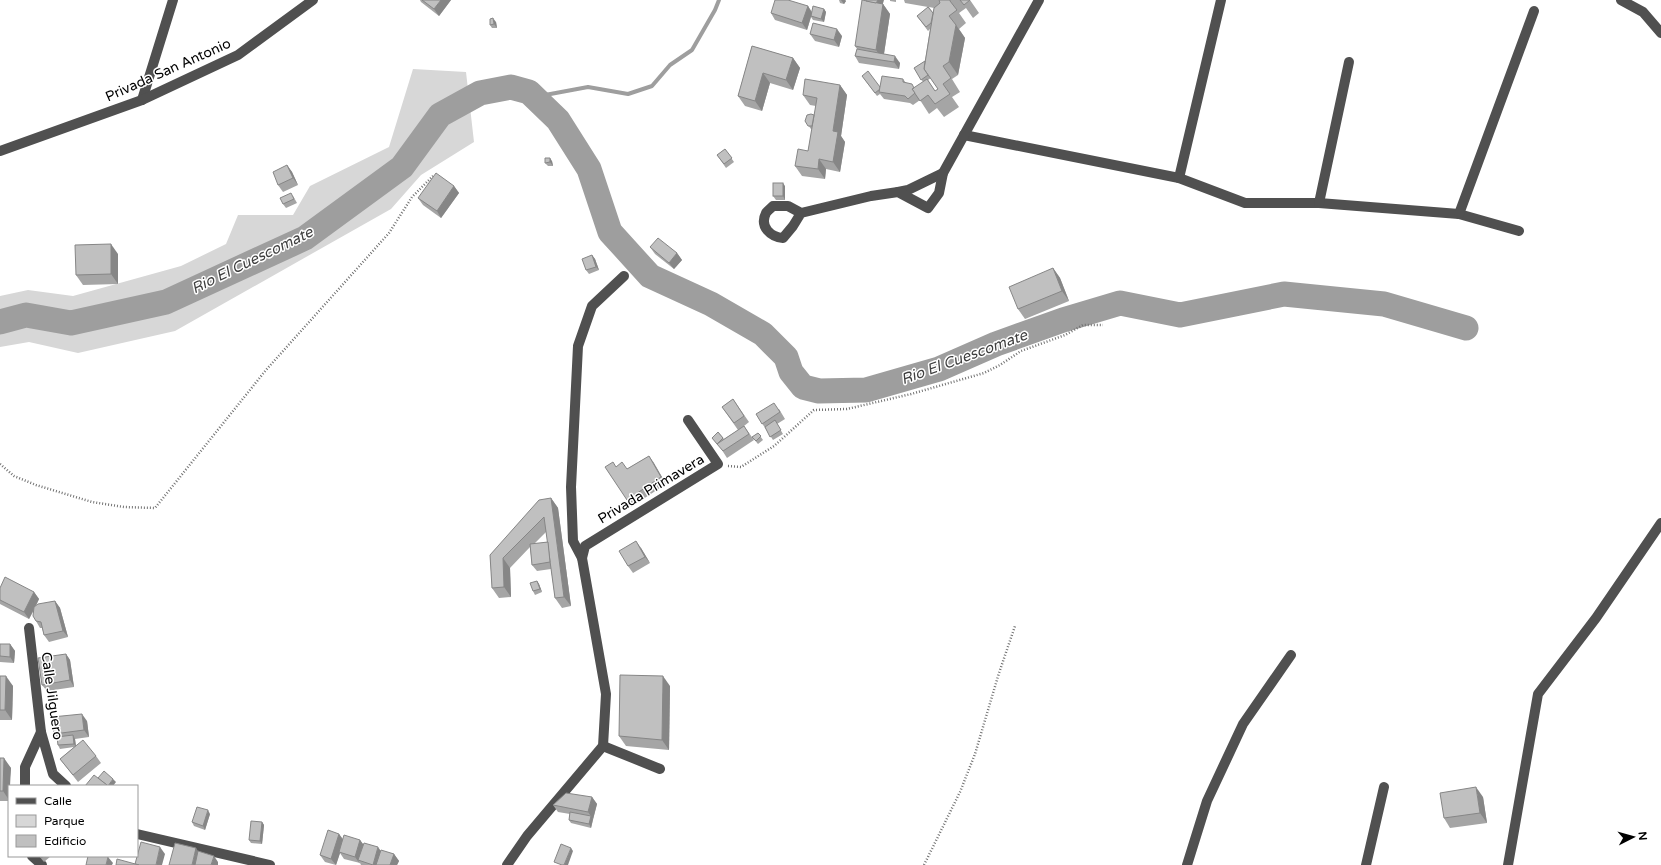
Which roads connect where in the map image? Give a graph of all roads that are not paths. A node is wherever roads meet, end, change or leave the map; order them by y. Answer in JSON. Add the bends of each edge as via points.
{"nodes":[{"id":1,"x":173,"y":0,"type":"edge"},
{"id":2,"x":313,"y":0,"type":"edge"},
{"id":3,"x":1040,"y":0,"type":"edge"},
{"id":4,"x":1221,"y":0,"type":"edge"},
{"id":5,"x":1621,"y":0,"type":"edge"},
{"id":6,"x":1534,"y":11,"type":"dead end"},
{"id":7,"x":1661,"y":33,"type":"edge"},
{"id":8,"x":1349,"y":62,"type":"dead end"},
{"id":9,"x":142,"y":100,"type":"junction"},
{"id":10,"x":964,"y":135,"type":"junction"},
{"id":11,"x":0,"y":151,"type":"edge"},
{"id":12,"x":943,"y":173,"type":"junction"},
{"id":13,"x":1179,"y":178,"type":"junction"},
{"id":14,"x":898,"y":192,"type":"junction"},
{"id":15,"x":1319,"y":203,"type":"junction"},
{"id":16,"x":801,"y":213,"type":"dead end"},
{"id":17,"x":1460,"y":214,"type":"junction"},
{"id":18,"x":1519,"y":231,"type":"dead end"},
{"id":19,"x":624,"y":276,"type":"dead end"},
{"id":20,"x":688,"y":420,"type":"dead end"},
{"id":21,"x":1661,"y":522,"type":"edge"},
{"id":22,"x":582,"y":558,"type":"junction"},
{"id":23,"x":29,"y":628,"type":"dead end"},
{"id":24,"x":1291,"y":655,"type":"dead end"},
{"id":25,"x":41,"y":732,"type":"junction"},
{"id":26,"x":604,"y":746,"type":"junction"},
{"id":27,"x":660,"y":770,"type":"dead end"},
{"id":28,"x":25,"y":785,"type":"edge"},
{"id":29,"x":65,"y":785,"type":"edge"},
{"id":30,"x":1384,"y":787,"type":"dead end"},
{"id":31,"x":138,"y":834,"type":"edge"},
{"id":32,"x":33,"y":857,"type":"edge"},
{"id":33,"x":42,"y":865,"type":"edge"},
{"id":34,"x":270,"y":865,"type":"edge"},
{"id":35,"x":507,"y":865,"type":"edge"},
{"id":36,"x":1187,"y":865,"type":"edge"},
{"id":37,"x":1366,"y":865,"type":"edge"},
{"id":38,"x":1508,"y":865,"type":"edge"}],
"edges":[{"from":1,"to":9,"type":"street"},
{"from":2,"to":9,"type":"street","name":"Privada San Antonio","via":[[238,55]]},
{"from":3,"to":10,"type":"street"},
{"from":4,"to":13,"type":"street"},
{"from":5,"to":7,"type":"street","via":[[1643,12]]},
{"from":6,"to":17,"type":"street"},
{"from":8,"to":15,"type":"street"},
{"from":9,"to":11,"type":"street","name":"Privada San Antonio"},
{"from":10,"to":12,"type":"street"},
{"from":10,"to":13,"type":"street"},
{"from":12,"to":14,"type":"street","via":[[908,190]]},
{"from":12,"to":14,"type":"street","via":[[939,193],[928,208]]},
{"from":13,"to":15,"type":"street","via":[[1245,203]]},
{"from":14,"to":16,"type":"street"},
{"from":15,"to":17,"type":"street"},
{"from":17,"to":18,"type":"street"},
{"from":19,"to":22,"type":"street","via":[[592,306],[578,346],[571,486],[573,541]]},
{"from":20,"to":22,"type":"street","name":"Privada Primavera","via":[[718,464],[585,546]]},
{"from":21,"to":38,"type":"street","via":[[1596,618],[1538,694]]},
{"from":22,"to":26,"type":"street","via":[[606,694]]},
{"from":23,"to":25,"type":"street","name":"Calle Jilguero"},
{"from":24,"to":36,"type":"street","via":[[1243,724],[1207,801]]},
{"from":25,"to":28,"type":"street","via":[[25,767]]},
{"from":25,"to":29,"type":"street","name":"Calle Jilguero","via":[[53,774]]},
{"from":26,"to":27,"type":"street"},
{"from":26,"to":35,"type":"street","via":[[527,836]]},
{"from":30,"to":37,"type":"street"},
{"from":31,"to":34,"type":"street"},
{"from":32,"to":33,"type":"street"}]}
